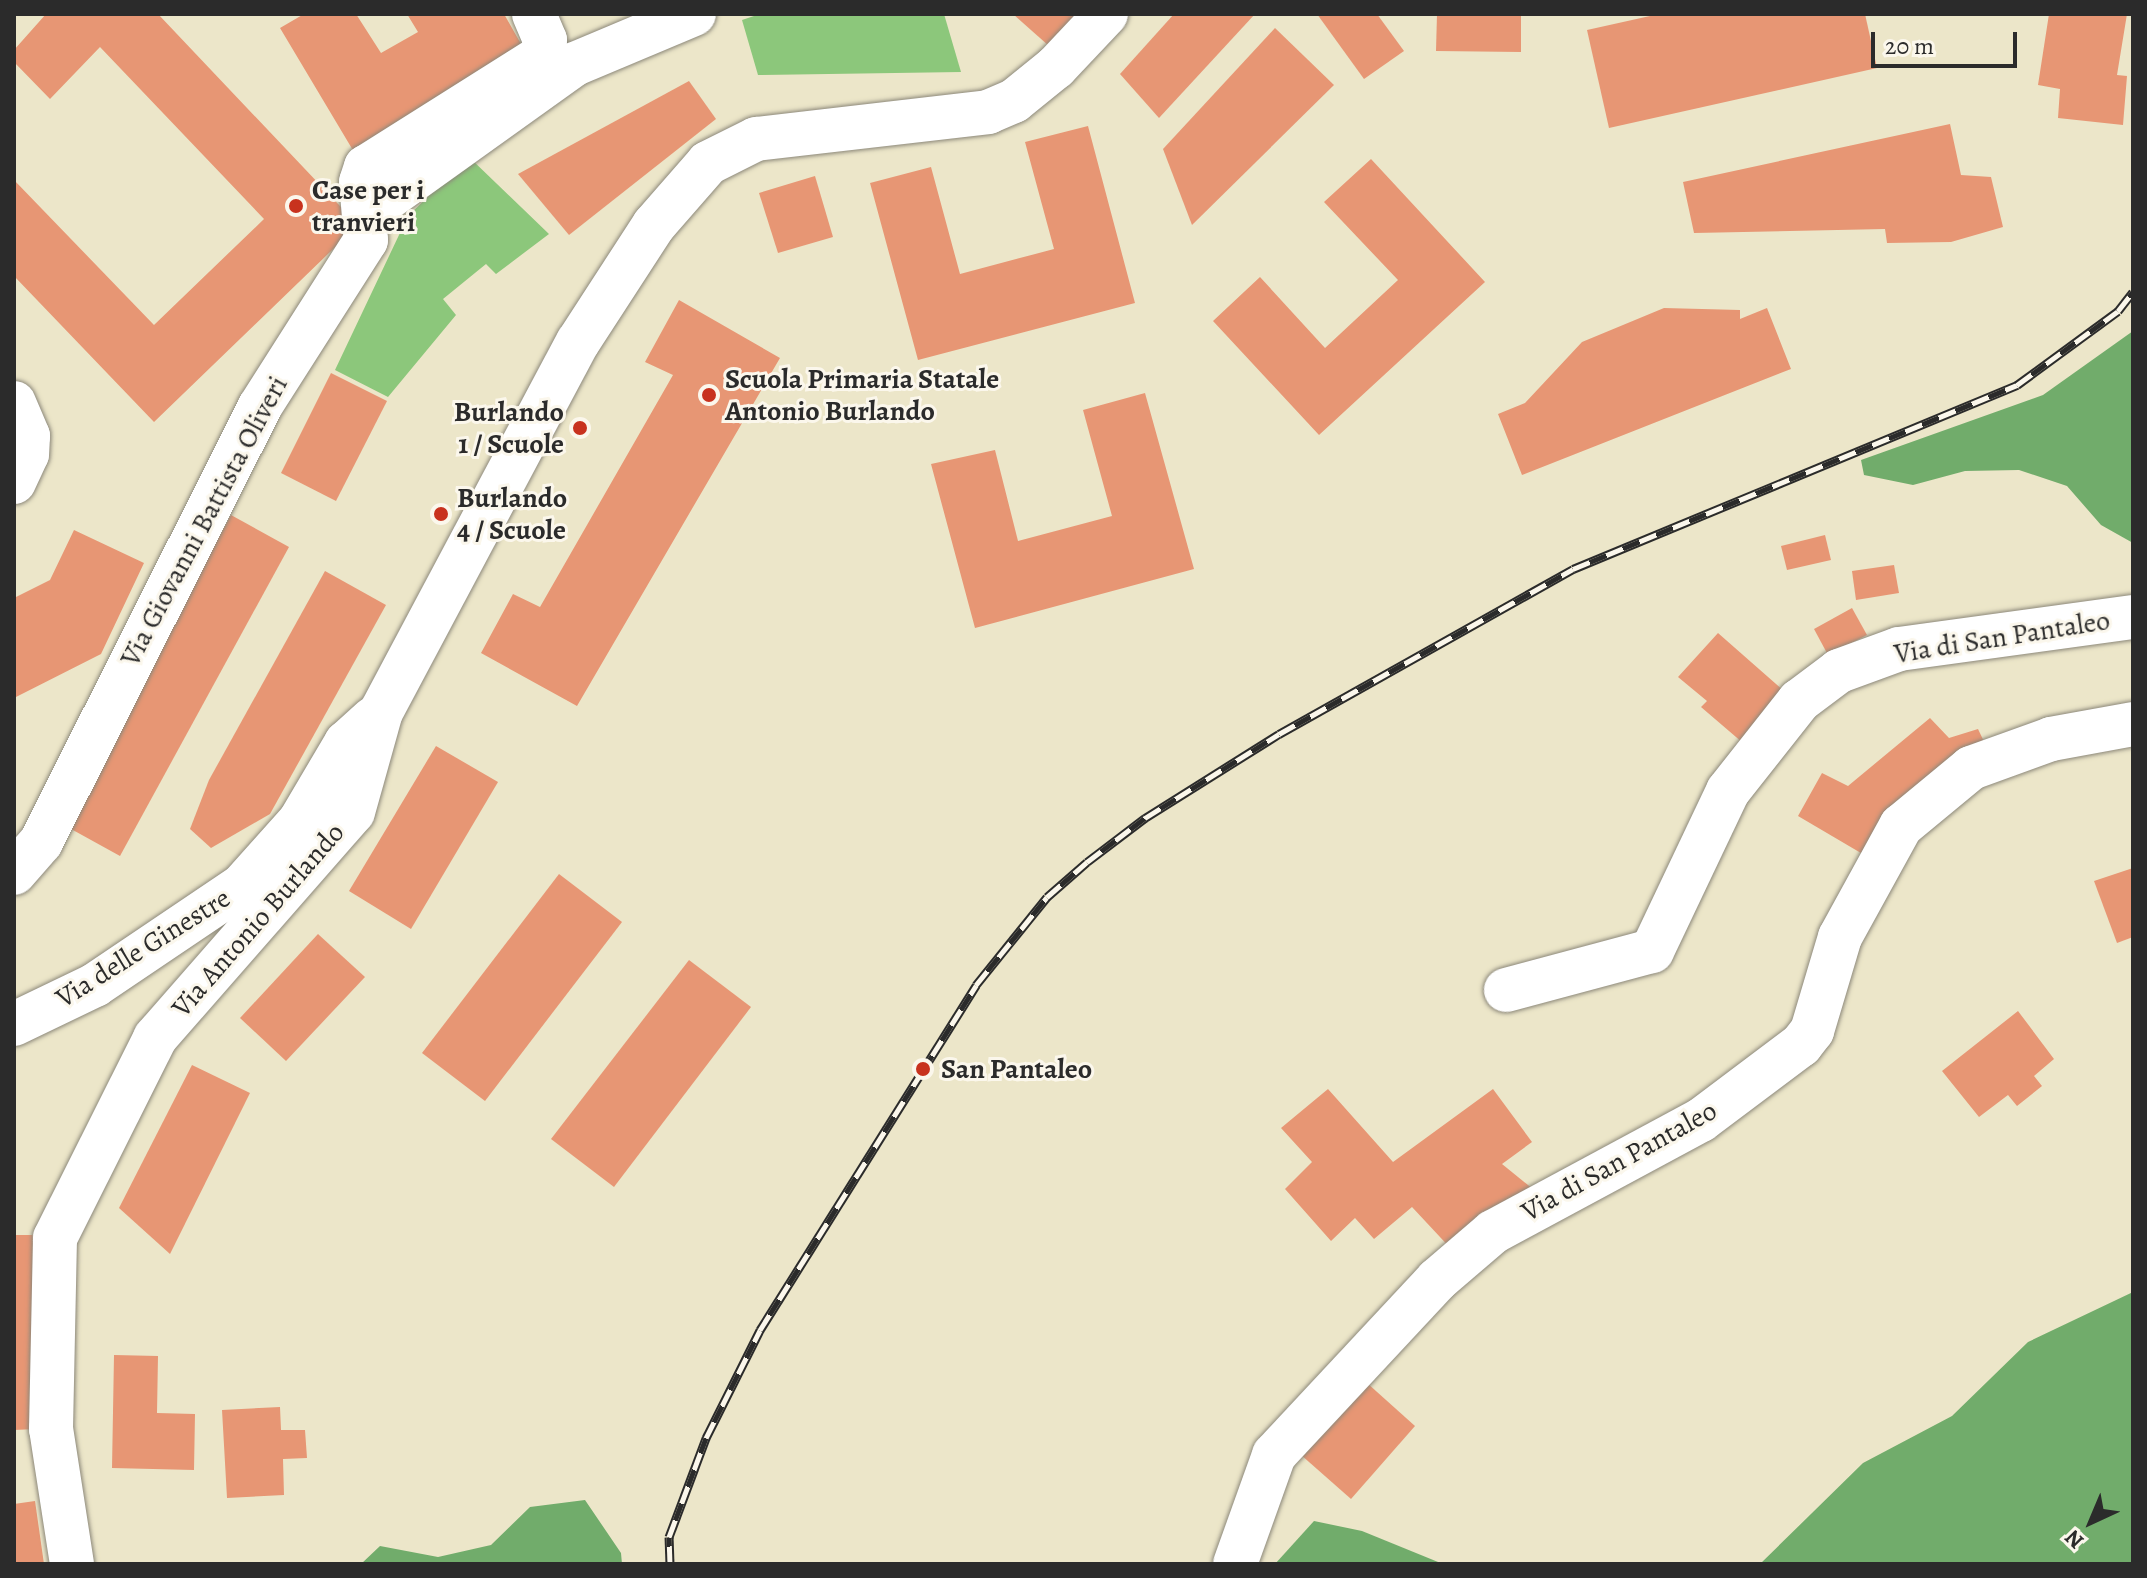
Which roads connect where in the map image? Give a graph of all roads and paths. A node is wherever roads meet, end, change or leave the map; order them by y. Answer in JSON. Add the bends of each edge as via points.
{"nodes":[{"id":1,"x":534,"y":14,"type":"edge"},
{"id":2,"x":694,"y":14,"type":"edge"},
{"id":3,"x":1106,"y":14,"type":"edge"},
{"id":4,"x":368,"y":212,"type":"junction"},
{"id":5,"x":14,"y":403,"type":"edge"},
{"id":6,"x":14,"y":482,"type":"edge"},
{"id":7,"x":2133,"y":617,"type":"edge"},
{"id":8,"x":381,"y":712,"type":"junction"},
{"id":9,"x":2133,"y":724,"type":"edge"},
{"id":10,"x":19,"y":857,"type":"edge"},
{"id":11,"x":1506,"y":990,"type":"dead end"},
{"id":12,"x":14,"y":1024,"type":"edge"},
{"id":13,"x":72,"y":1564,"type":"edge"},
{"id":14,"x":1235,"y":1564,"type":"edge"}],
"edges":[{"from":1,"to":4,"type":"street","name":"Via Giovanni Battista Oliveri","via":[[545,40],[542,56],[370,162],[361,182]]},
{"from":2,"to":4,"type":"street","via":[[575,64]]},
{"from":3,"to":8,"type":"street","name":"Via Antonio Burlando","via":[[1037,85],[988,112],[756,139],[708,163],[654,225],[578,342]]},
{"from":4,"to":10,"type":"street","name":"Via Giovanni Battista Oliveri","via":[[363,245],[259,408],[41,842]]},
{"from":5,"to":6,"type":"street","via":[[28,436],[27,454]]},
{"from":7,"to":11,"type":"street","name":"Via di San Pantaleo","via":[[1899,649],[1839,671],[1799,701],[1728,791],[1652,951]]},
{"from":8,"to":12,"type":"street","name":"Via delle Ginestre","via":[[346,743],[300,821],[242,886],[95,985]]},
{"from":8,"to":13,"type":"street","name":"Via Antonio Burlando","via":[[353,812],[155,1038],[55,1238],[51,1429]]},
{"from":9,"to":14,"type":"street","name":"Via di San Pantaleo","via":[[2051,739],[1981,764],[1901,826],[1840,937],[1812,1031],[1801,1045],[1701,1120],[1493,1232],[1437,1280],[1274,1455]]}]}
